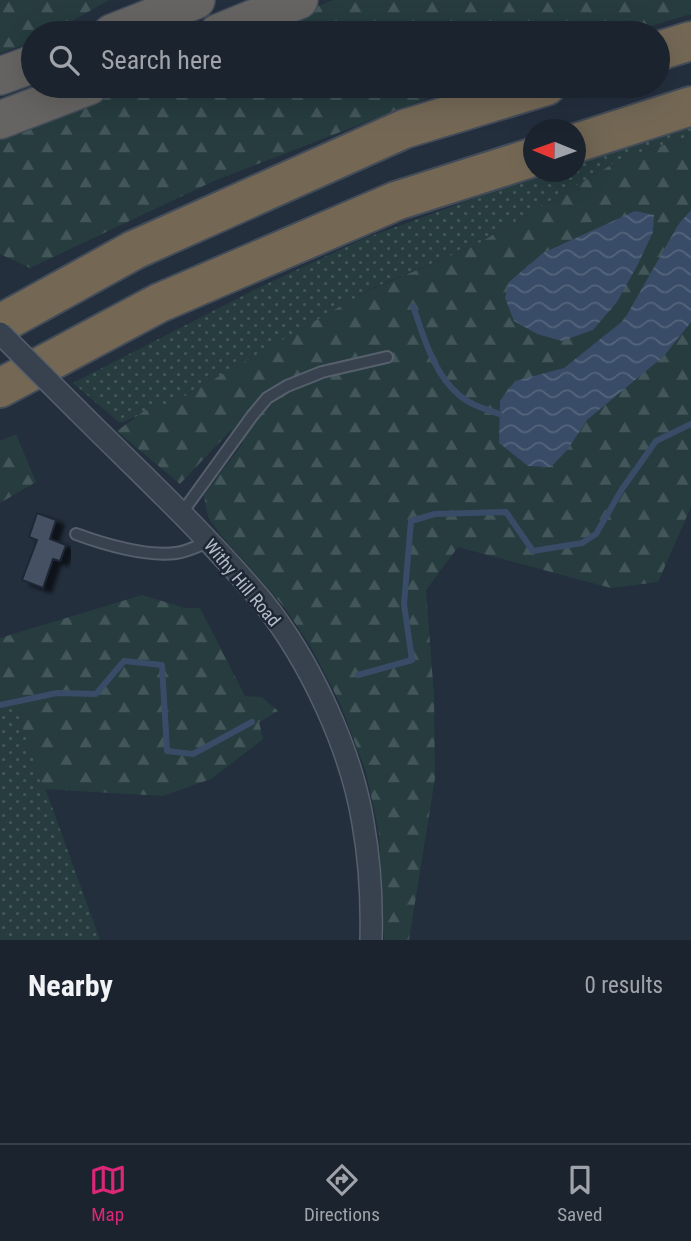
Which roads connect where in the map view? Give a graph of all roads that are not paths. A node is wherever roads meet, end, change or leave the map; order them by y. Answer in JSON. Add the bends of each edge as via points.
{"nodes":[{"id":1,"x":196,"y":0,"type":"edge"},
{"id":2,"x":299,"y":0,"type":"edge"},
{"id":3,"x":143,"y":21,"type":"edge"},
{"id":4,"x":247,"y":21,"type":"edge"},
{"id":5,"x":691,"y":41,"type":"edge"},
{"id":6,"x":670,"y":47,"type":"edge"},
{"id":7,"x":21,"y":68,"type":"edge"},
{"id":8,"x":0,"y":76,"type":"edge"},
{"id":9,"x":58,"y":98,"type":"edge"},
{"id":10,"x":506,"y":98,"type":"edge"},
{"id":11,"x":691,"y":106,"type":"edge"},
{"id":12,"x":0,"y":120,"type":"edge"},
{"id":13,"x":586,"y":140,"type":"edge"},
{"id":14,"x":523,"y":161,"type":"edge"},
{"id":15,"x":0,"y":324,"type":"edge"},
{"id":16,"x":0,"y":334,"type":"edge"},
{"id":17,"x":387,"y":357,"type":"dead end"},
{"id":18,"x":0,"y":388,"type":"edge"},
{"id":19,"x":181,"y":514,"type":"junction"},
{"id":20,"x":76,"y":534,"type":"dead end"},
{"id":21,"x":208,"y":542,"type":"junction"},
{"id":22,"x":371,"y":940,"type":"edge"}],
"edges":[{"from":1,"to":3,"type":"highway"},
{"from":2,"to":4,"type":"highway"},
{"from":5,"to":6,"type":"highway"},
{"from":7,"to":8,"type":"highway"},
{"from":9,"to":12,"type":"highway"},
{"from":10,"to":15,"type":"highway","via":[[404,129],[134,250]]},
{"from":11,"to":13,"type":"highway"},
{"from":14,"to":18,"type":"highway","via":[[396,201],[159,303]]},
{"from":16,"to":19,"type":"street","name":"Withy Hill Road","bridge":true},
{"from":17,"to":19,"type":"lane","via":[[322,372],[267,398]]},
{"from":19,"to":21,"type":"street","name":"Withy Hill Road"},
{"from":20,"to":21,"type":"lane","via":[[155,553],[174,554]]},
{"from":21,"to":22,"type":"street","name":"Withy Hill Road","via":[[264,604],[301,659],[331,716],[363,822],[372,895]]}]}
